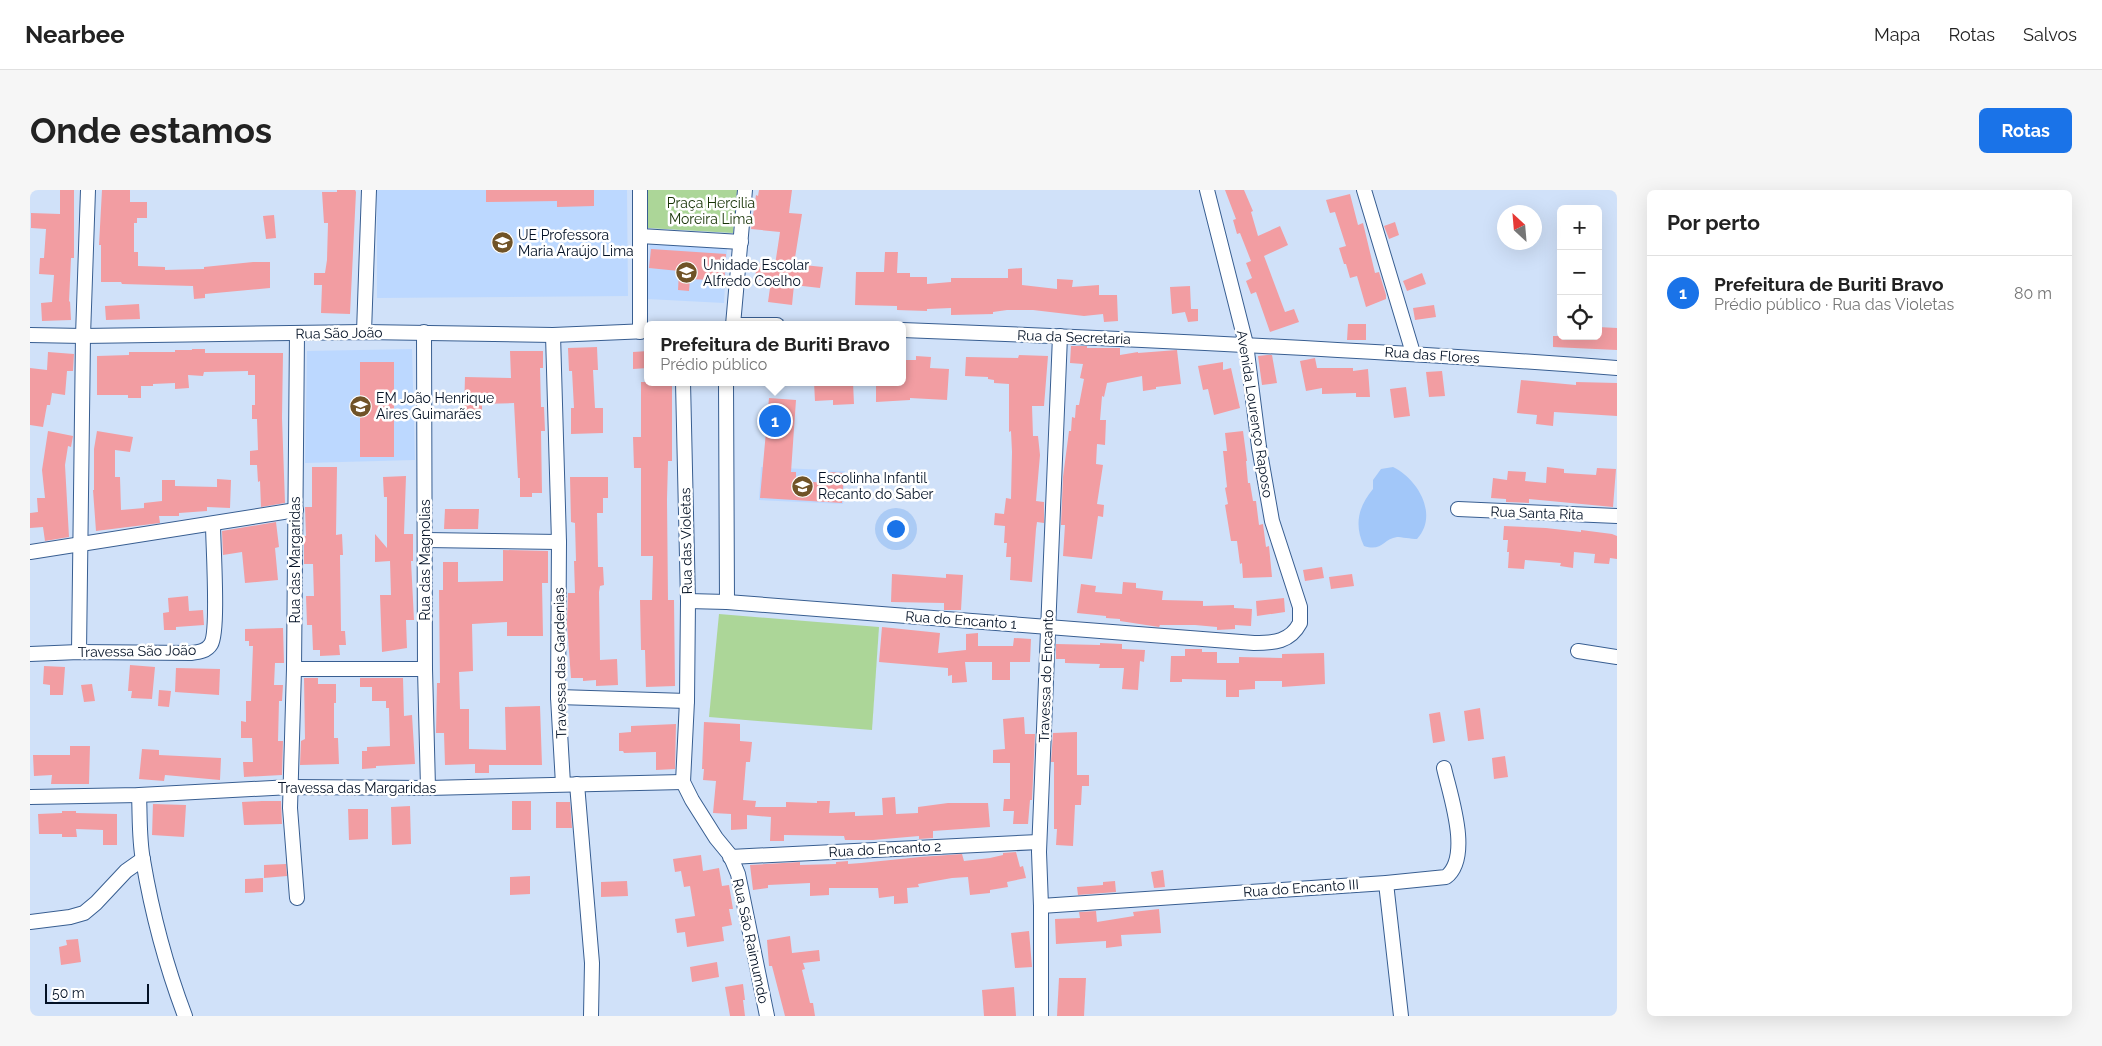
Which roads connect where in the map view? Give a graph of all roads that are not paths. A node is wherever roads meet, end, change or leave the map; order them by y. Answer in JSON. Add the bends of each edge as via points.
{"nodes":[{"id":1,"x":88,"y":190,"type":"edge"},
{"id":2,"x":369,"y":190,"type":"edge"},
{"id":3,"x":640,"y":190,"type":"edge"},
{"id":4,"x":745,"y":190,"type":"edge"},
{"id":5,"x":1207,"y":190,"type":"edge"},
{"id":6,"x":1364,"y":190,"type":"edge"},
{"id":7,"x":640,"y":236,"type":"junction"},
{"id":8,"x":740,"y":242,"type":"junction"},
{"id":9,"x":733,"y":321,"type":"edge"},
{"id":10,"x":906,"y":330,"type":"edge"},
{"id":11,"x":644,"y":331,"type":"edge"},
{"id":12,"x":364,"y":332,"type":"junction"},
{"id":13,"x":424,"y":332,"type":"junction"},
{"id":14,"x":297,"y":333,"type":"junction"},
{"id":15,"x":30,"y":335,"type":"edge"},
{"id":16,"x":554,"y":335,"type":"junction"},
{"id":17,"x":83,"y":336,"type":"junction"},
{"id":18,"x":1060,"y":336,"type":"junction"},
{"id":19,"x":1246,"y":344,"type":"junction"},
{"id":20,"x":1413,"y":353,"type":"junction"},
{"id":21,"x":1617,"y":368,"type":"edge"},
{"id":22,"x":683,"y":386,"type":"edge"},
{"id":23,"x":726,"y":386,"type":"edge"},
{"id":24,"x":296,"y":510,"type":"junction"},
{"id":25,"x":1458,"y":510,"type":"dead end"},
{"id":26,"x":1617,"y":516,"type":"edge"},
{"id":27,"x":213,"y":524,"type":"junction"},
{"id":28,"x":426,"y":540,"type":"junction"},
{"id":29,"x":559,"y":542,"type":"junction"},
{"id":30,"x":80,"y":543,"type":"junction"},
{"id":31,"x":30,"y":552,"type":"edge"},
{"id":32,"x":688,"y":601,"type":"junction"},
{"id":33,"x":727,"y":602,"type":"junction"},
{"id":34,"x":1300,"y":607,"type":"joint"},
{"id":35,"x":1048,"y":627,"type":"junction"},
{"id":36,"x":1578,"y":651,"type":"dead end"},
{"id":37,"x":80,"y":652,"type":"junction"},
{"id":38,"x":30,"y":654,"type":"edge"},
{"id":39,"x":1617,"y":657,"type":"edge"},
{"id":40,"x":294,"y":669,"type":"junction"},
{"id":41,"x":425,"y":669,"type":"junction"},
{"id":42,"x":558,"y":697,"type":"junction"},
{"id":43,"x":687,"y":700,"type":"junction"},
{"id":44,"x":1444,"y":768,"type":"dead end"},
{"id":45,"x":683,"y":782,"type":"junction"},
{"id":46,"x":570,"y":784,"type":"junction"},
{"id":47,"x":291,"y":787,"type":"junction"},
{"id":48,"x":428,"y":788,"type":"junction"},
{"id":49,"x":139,"y":795,"type":"junction"},
{"id":50,"x":30,"y":797,"type":"edge"},
{"id":51,"x":1039,"y":842,"type":"junction"},
{"id":52,"x":730,"y":857,"type":"junction"},
{"id":53,"x":143,"y":860,"type":"junction"},
{"id":54,"x":1386,"y":883,"type":"junction"},
{"id":55,"x":297,"y":898,"type":"dead end"},
{"id":56,"x":1042,"y":906,"type":"junction"},
{"id":57,"x":30,"y":922,"type":"edge"},
{"id":58,"x":185,"y":1016,"type":"edge"},
{"id":59,"x":590,"y":1016,"type":"edge"},
{"id":60,"x":767,"y":1016,"type":"edge"},
{"id":61,"x":1040,"y":1016,"type":"edge"},
{"id":62,"x":1400,"y":1016,"type":"edge"}],
"edges":[{"from":1,"to":17,"type":"street"},
{"from":2,"to":12,"type":"street"},
{"from":3,"to":7,"type":"street"},
{"from":4,"to":8,"type":"street"},
{"from":5,"to":19,"type":"street","name":"Avenida Lourenço Raposo"},
{"from":6,"to":20,"type":"street"},
{"from":7,"to":8,"type":"street"},
{"from":7,"to":11,"type":"street"},
{"from":8,"to":9,"type":"street"},
{"from":10,"to":18,"type":"street","name":"Rua da Secretaria"},
{"from":11,"to":16,"type":"street","name":"Rua São João"},
{"from":12,"to":13,"type":"street","name":"Rua São João"},
{"from":12,"to":14,"type":"street","name":"Rua São João"},
{"from":13,"to":16,"type":"street","name":"Rua São João"},
{"from":13,"to":28,"type":"street","name":"Rua das Magnolias"},
{"from":14,"to":17,"type":"street","name":"Rua São João"},
{"from":14,"to":24,"type":"street","name":"Rua das Margaridas"},
{"from":15,"to":17,"type":"street","name":"Rua São João"},
{"from":16,"to":29,"type":"street","name":"Travessa das Gardenias"},
{"from":17,"to":30,"type":"street"},
{"from":18,"to":19,"type":"street","name":"Rua da Secretaria"},
{"from":18,"to":35,"type":"street","name":"Travessa do Encanto"},
{"from":19,"to":20,"type":"street","name":"Rua das Flores"},
{"from":19,"to":34,"type":"street","name":"Avenida Lourenço Raposo","via":[[1272,521]]},
{"from":20,"to":21,"type":"street","name":"Rua das Flores"},
{"from":22,"to":32,"type":"street","name":"Rua das Violetas"},
{"from":23,"to":33,"type":"street"},
{"from":24,"to":27,"type":"street"},
{"from":24,"to":40,"type":"street","name":"Rua das Margaridas"},
{"from":25,"to":26,"type":"street","name":"Rua Santa Rita"},
{"from":27,"to":30,"type":"street"},
{"from":27,"to":37,"type":"street","name":"Travessa São João","via":[[215,619],[213,641],[207,649],[191,653]]},
{"from":28,"to":29,"type":"street"},
{"from":28,"to":41,"type":"street","name":"Rua das Magnolias"},
{"from":29,"to":42,"type":"street","name":"Travessa das Gardenias"},
{"from":30,"to":31,"type":"street"},
{"from":30,"to":37,"type":"street"},
{"from":32,"to":33,"type":"street","name":"Rua do Encanto 1"},
{"from":32,"to":43,"type":"street","name":"Rua das Violetas"},
{"from":33,"to":35,"type":"street","name":"Rua do Encanto 1"},
{"from":34,"to":35,"type":"street","name":"Rua do Encanto 1","via":[[1297,630],[1272,643]]},
{"from":35,"to":51,"type":"street","name":"Travessa do Encanto"},
{"from":36,"to":39,"type":"street"},
{"from":37,"to":38,"type":"street","name":"Travessa São João"},
{"from":40,"to":41,"type":"street"},
{"from":40,"to":47,"type":"street","name":"Rua das Margaridas"},
{"from":41,"to":48,"type":"street","name":"Rua das Magnolias"},
{"from":42,"to":43,"type":"street"},
{"from":42,"to":46,"type":"street","name":"Travessa das Gardenias"},
{"from":43,"to":45,"type":"street"},
{"from":44,"to":54,"type":"street","name":"Rua do Encanto III","via":[[1458,842],[1458,858],[1451,873],[1446,877]]},
{"from":45,"to":46,"type":"street","name":"Travessa das Margaridas"},
{"from":45,"to":52,"type":"street","name":"Rua São Raimumdo"},
{"from":46,"to":48,"type":"street","name":"Travessa das Margaridas"},
{"from":46,"to":59,"type":"street","name":"Travessa das Gardenias","via":[[592,963]]},
{"from":47,"to":48,"type":"street","name":"Travessa das Margaridas"},
{"from":47,"to":49,"type":"street","name":"Travessa das Margaridas"},
{"from":47,"to":55,"type":"street","name":"Rua das Margaridas","via":[[290,816]]},
{"from":49,"to":50,"type":"street","name":"Travessa das Margaridas"},
{"from":49,"to":53,"type":"street"},
{"from":51,"to":52,"type":"street","name":"Rua do Encanto 2"},
{"from":51,"to":56,"type":"street","name":"Travessa do Encanto"},
{"from":52,"to":60,"type":"street","name":"Rua São Raimumdo","via":[[744,898]]},
{"from":53,"to":57,"type":"street","via":[[121,875],[84,913]]},
{"from":53,"to":58,"type":"street"},
{"from":54,"to":56,"type":"street","name":"Rua do Encanto III"},
{"from":54,"to":62,"type":"street"},
{"from":56,"to":61,"type":"street","name":"Travessa do Encanto"}]}
